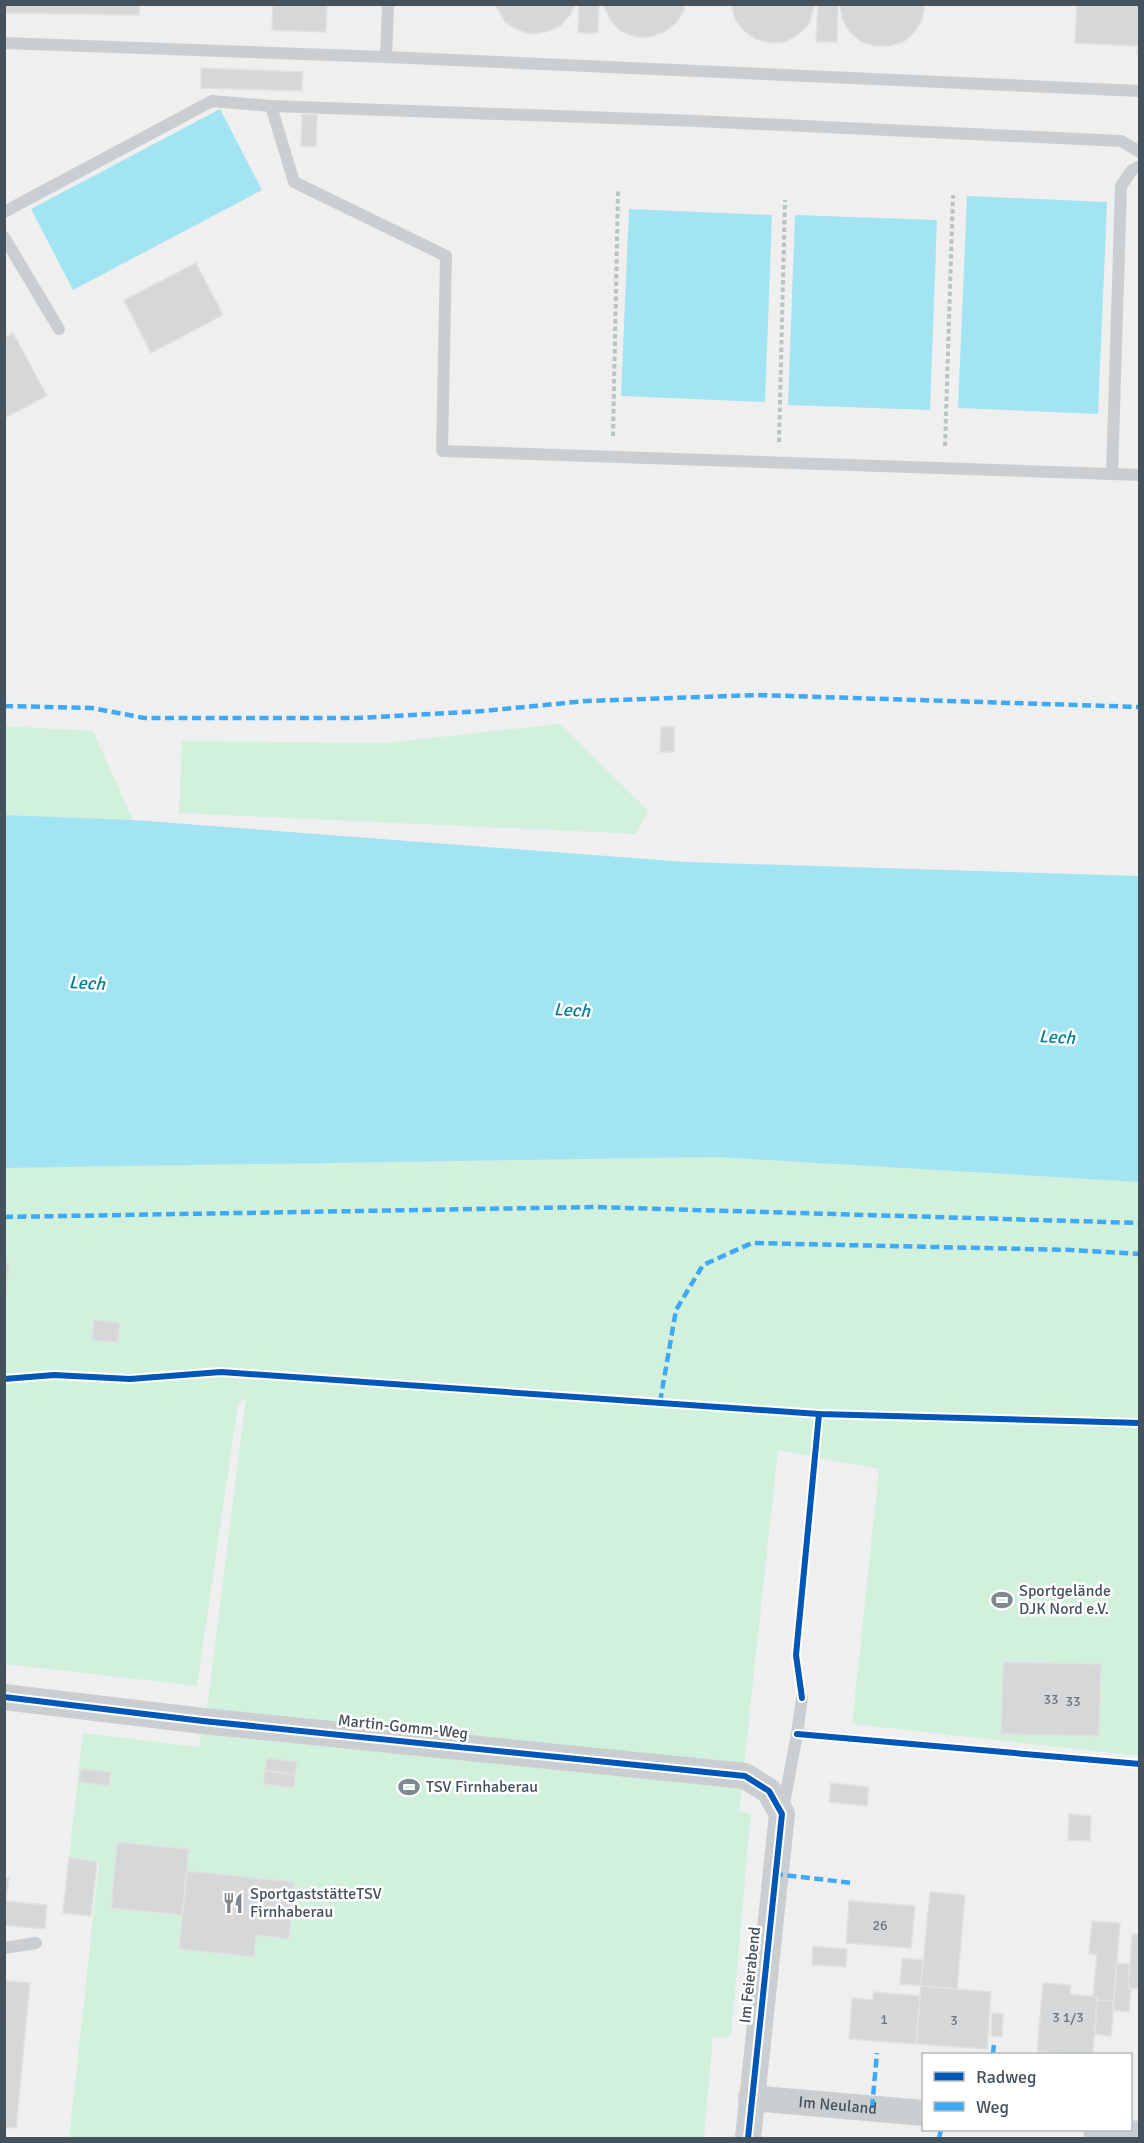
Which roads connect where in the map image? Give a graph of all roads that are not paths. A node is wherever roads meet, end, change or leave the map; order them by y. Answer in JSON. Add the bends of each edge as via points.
{"nodes":[{"id":1,"x":388,"y":4,"type":"edge"},
{"id":2,"x":4,"y":43,"type":"edge"},
{"id":3,"x":386,"y":57,"type":"junction"},
{"id":4,"x":1140,"y":91,"type":"edge"},
{"id":5,"x":272,"y":106,"type":"junction"},
{"id":6,"x":1140,"y":152,"type":"edge"},
{"id":7,"x":1140,"y":166,"type":"edge"},
{"id":8,"x":4,"y":212,"type":"edge"},
{"id":9,"x":4,"y":237,"type":"edge"},
{"id":10,"x":59,"y":329,"type":"dead end"},
{"id":11,"x":1112,"y":474,"type":"junction"},
{"id":12,"x":1140,"y":475,"type":"edge"},
{"id":13,"x":4,"y":1697,"type":"edge"},
{"id":14,"x":802,"y":1698,"type":"dead end"},
{"id":15,"x":782,"y":1814,"type":"junction"},
{"id":16,"x":36,"y":1943,"type":"dead end"},
{"id":17,"x":4,"y":1948,"type":"edge"},
{"id":18,"x":751,"y":2098,"type":"junction"},
{"id":19,"x":922,"y":2113,"type":"edge"},
{"id":20,"x":1107,"y":2131,"type":"edge"},
{"id":21,"x":1140,"y":2134,"type":"edge"},
{"id":22,"x":748,"y":2139,"type":"edge"}],
"edges":[{"from":1,"to":3,"type":"lane"},
{"from":2,"to":3,"type":"lane"},
{"from":3,"to":4,"type":"lane"},
{"from":5,"to":6,"type":"lane","via":[[1121,141]]},
{"from":5,"to":8,"type":"lane","via":[[212,101]]},
{"from":5,"to":11,"type":"lane","via":[[294,182],[446,256],[442,451]]},
{"from":7,"to":11,"type":"lane","via":[[1132,170],[1121,186]]},
{"from":9,"to":10,"type":"lane"},
{"from":11,"to":12,"type":"lane"},
{"from":13,"to":15,"type":"street","name":"Martin-Gomm-Weg","via":[[744,1776],[769,1791]]},
{"from":14,"to":15,"type":"lane"},
{"from":15,"to":18,"type":"street","name":"Im Feierabend"},
{"from":16,"to":17,"type":"lane"},
{"from":18,"to":19,"type":"street","name":"Im Neuland"},
{"from":18,"to":22,"type":"street","name":"Im Feierabend"},
{"from":20,"to":21,"type":"street"}]}
